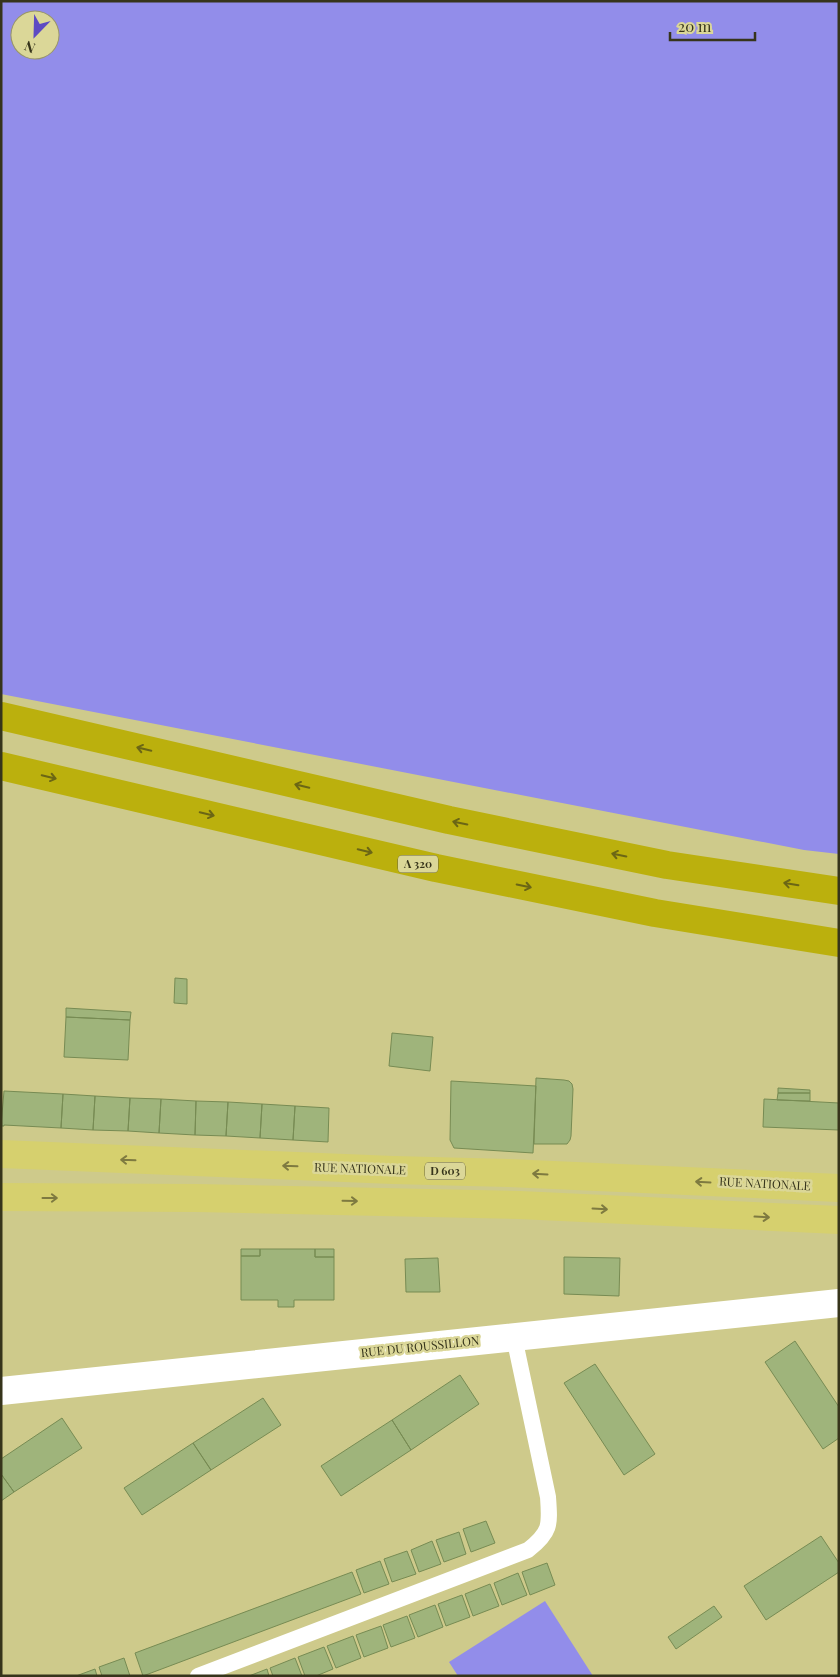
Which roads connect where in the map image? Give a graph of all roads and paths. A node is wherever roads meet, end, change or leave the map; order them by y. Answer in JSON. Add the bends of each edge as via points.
{"nodes":[{"id":1,"x":1,"y":716,"type":"edge"},
{"id":2,"x":1,"y":766,"type":"edge"},
{"id":3,"x":839,"y":891,"type":"edge"},
{"id":4,"x":839,"y":943,"type":"edge"},
{"id":5,"x":1,"y":1154,"type":"edge"},
{"id":6,"x":839,"y":1188,"type":"edge"},
{"id":7,"x":1,"y":1197,"type":"edge"},
{"id":8,"x":839,"y":1220,"type":"edge"},
{"id":9,"x":839,"y":1303,"type":"edge"},
{"id":10,"x":514,"y":1337,"type":"junction"},
{"id":11,"x":1,"y":1392,"type":"edge"},
{"id":12,"x":198,"y":1676,"type":"edge"}],
"edges":[{"from":3,"to":1,"type":"highway","one_way":true,"via":[[667,865],[459,822]]},
{"from":2,"to":4,"type":"highway","number":"A 320","one_way":true,"via":[[436,868],[655,913]]},
{"from":6,"to":5,"type":"main road","name":"RUE NATIONALE","number":"D 603","one_way":true},
{"from":7,"to":8,"type":"main road","one_way":true,"via":[[519,1205]]},
{"from":9,"to":10,"type":"street","name":"RUE DU ROUSSILLON"},
{"from":10,"to":11,"type":"street","name":"RUE DU ROUSSILLON"},
{"from":10,"to":12,"type":"lane","via":[[548,1497],[550,1521],[542,1539],[528,1550]]}]}
